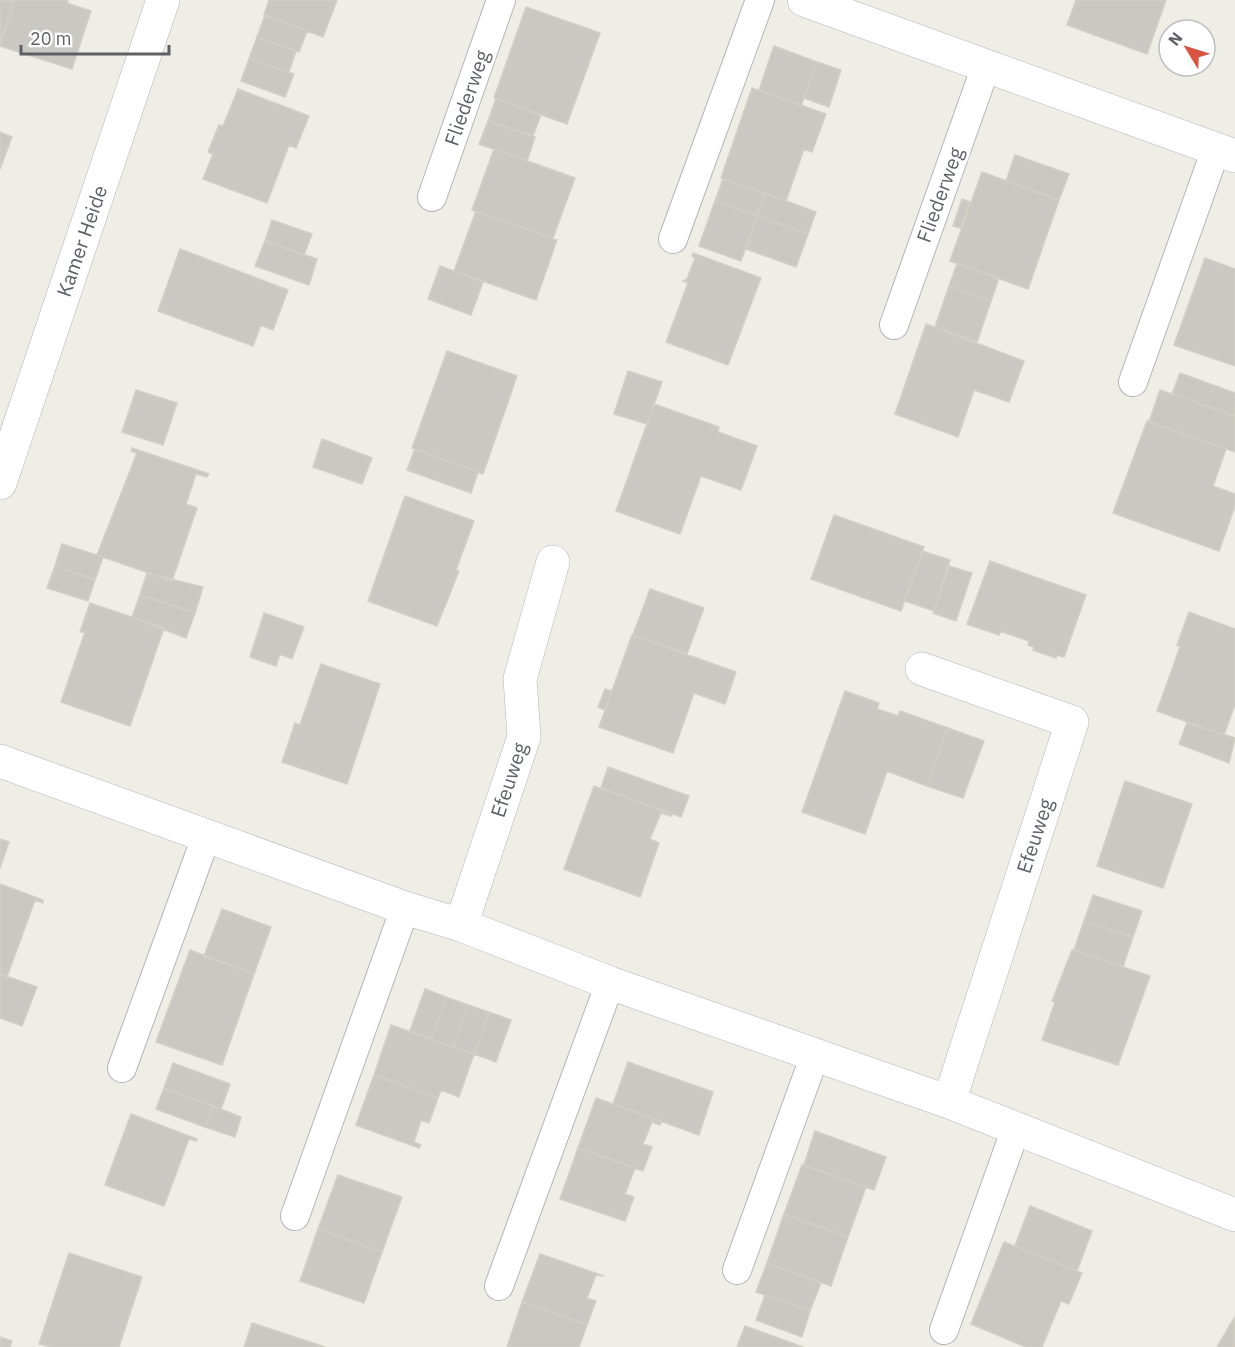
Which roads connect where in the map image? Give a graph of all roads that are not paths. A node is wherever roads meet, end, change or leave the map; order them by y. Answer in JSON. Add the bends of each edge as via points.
{"nodes":[{"id":1,"x":164,"y":0,"type":"edge"},
{"id":2,"x":501,"y":0,"type":"edge"},
{"id":3,"x":760,"y":0,"type":"edge"},
{"id":4,"x":804,"y":0,"type":"edge"},
{"id":5,"x":986,"y":66,"type":"junction"},
{"id":6,"x":1225,"y":153,"type":"edge"},
{"id":7,"x":432,"y":197,"type":"dead end"},
{"id":8,"x":673,"y":239,"type":"dead end"},
{"id":9,"x":894,"y":325,"type":"dead end"},
{"id":10,"x":1132,"y":382,"type":"dead end"},
{"id":11,"x":0,"y":483,"type":"edge"},
{"id":12,"x":553,"y":562,"type":"dead end"},
{"id":13,"x":922,"y":669,"type":"dead end"},
{"id":14,"x":0,"y":761,"type":"edge"},
{"id":15,"x":206,"y":837,"type":"junction"},
{"id":16,"x":405,"y":908,"type":"junction"},
{"id":17,"x":461,"y":925,"type":"junction"},
{"id":18,"x":610,"y":983,"type":"junction"},
{"id":19,"x":815,"y":1055,"type":"junction"},
{"id":20,"x":122,"y":1068,"type":"dead end"},
{"id":21,"x":949,"y":1102,"type":"junction"},
{"id":22,"x":1016,"y":1128,"type":"junction"},
{"id":23,"x":1234,"y":1212,"type":"edge"},
{"id":24,"x":296,"y":1216,"type":"dead end"},
{"id":25,"x":737,"y":1270,"type":"dead end"},
{"id":26,"x":499,"y":1286,"type":"dead end"},
{"id":27,"x":944,"y":1330,"type":"dead end"}],
"edges":[{"from":1,"to":11,"type":"street","name":"Kamer Heide"},
{"from":2,"to":7,"type":"lane","name":"Fliederweg"},
{"from":3,"to":8,"type":"lane"},
{"from":4,"to":5,"type":"street"},
{"from":5,"to":6,"type":"street"},
{"from":5,"to":9,"type":"lane","name":"Fliederweg"},
{"from":6,"to":10,"type":"lane"},
{"from":12,"to":17,"type":"street","name":"Efeuweg","via":[[520,679],[524,737]]},
{"from":13,"to":21,"type":"street","name":"Efeuweg","via":[[1072,722]]},
{"from":14,"to":15,"type":"street"},
{"from":15,"to":16,"type":"street"},
{"from":15,"to":20,"type":"lane"},
{"from":16,"to":17,"type":"street"},
{"from":16,"to":24,"type":"lane"},
{"from":17,"to":18,"type":"street"},
{"from":18,"to":19,"type":"street"},
{"from":18,"to":26,"type":"lane"},
{"from":19,"to":21,"type":"street"},
{"from":19,"to":25,"type":"lane"},
{"from":21,"to":22,"type":"street"},
{"from":22,"to":23,"type":"street"},
{"from":22,"to":27,"type":"lane"}]}
